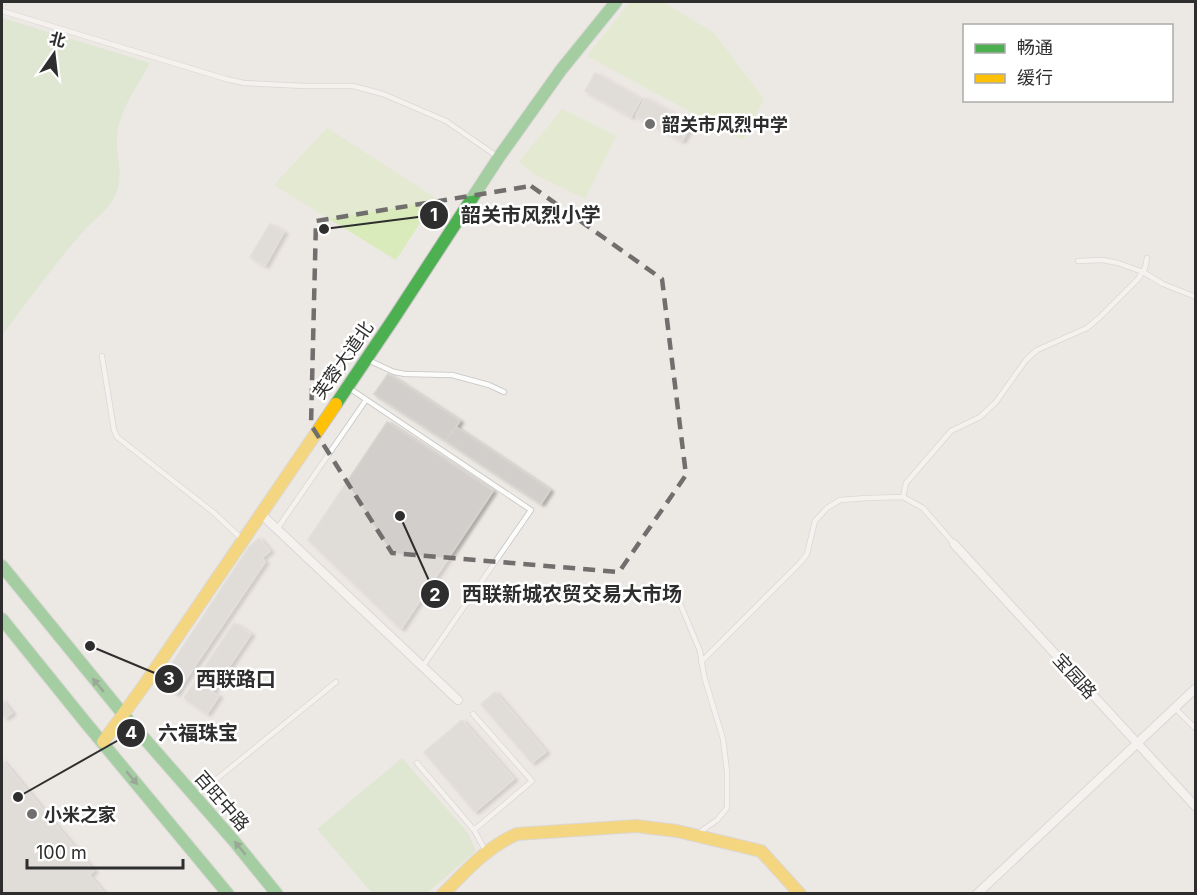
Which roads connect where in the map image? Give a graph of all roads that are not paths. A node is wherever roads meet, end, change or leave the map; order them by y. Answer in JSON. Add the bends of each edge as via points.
{"nodes":[{"id":1,"x":616,"y":2,"type":"edge"},
{"id":2,"x":2,"y":11,"type":"edge"},
{"id":3,"x":499,"y":157,"type":"junction"},
{"id":4,"x":1147,"y":258,"type":"dead end"},
{"id":5,"x":1078,"y":261,"type":"dead end"},
{"id":6,"x":1143,"y":272,"type":"junction"},
{"id":7,"x":1196,"y":297,"type":"edge"},
{"id":8,"x":102,"y":356,"type":"dead end"},
{"id":9,"x":366,"y":359,"type":"junction"},
{"id":10,"x":347,"y":387,"type":"junction"},
{"id":11,"x":504,"y":392,"type":"dead end"},
{"id":12,"x":366,"y":400,"type":"junction"},
{"id":13,"x":903,"y":497,"type":"junction"},
{"id":14,"x":260,"y":513,"type":"junction"},
{"id":15,"x":277,"y":529,"type":"junction"},
{"id":16,"x":242,"y":539,"type":"junction"},
{"id":17,"x":954,"y":544,"type":"joint"},
{"id":18,"x":2,"y":566,"type":"edge"},
{"id":19,"x":674,"y":589,"type":"dead end"},
{"id":20,"x":2,"y":619,"type":"edge"},
{"id":21,"x":702,"y":662,"type":"junction"},
{"id":22,"x":422,"y":666,"type":"junction"},
{"id":23,"x":336,"y":682,"type":"dead end"},
{"id":24,"x":1196,"y":688,"type":"edge"},
{"id":25,"x":458,"y":700,"type":"dead end"},
{"id":26,"x":1174,"y":708,"type":"junction"},
{"id":27,"x":123,"y":714,"type":"junction"},
{"id":28,"x":473,"y":714,"type":"dead end"},
{"id":29,"x":1196,"y":729,"type":"edge"},
{"id":30,"x":103,"y":742,"type":"junction"},
{"id":31,"x":1137,"y":744,"type":"junction"},
{"id":32,"x":417,"y":763,"type":"dead end"},
{"id":33,"x":195,"y":797,"type":"junction"},
{"id":34,"x":1196,"y":807,"type":"edge"},
{"id":35,"x":474,"y":830,"type":"junction"},
{"id":36,"x":695,"y":836,"type":"junction"},
{"id":37,"x":487,"y":852,"type":"junction"},
{"id":38,"x":228,"y":894,"type":"edge"},
{"id":39,"x":277,"y":894,"type":"edge"},
{"id":40,"x":442,"y":894,"type":"edge"},
{"id":41,"x":800,"y":894,"type":"edge"},
{"id":42,"x":977,"y":894,"type":"edge"}],
"edges":[{"from":1,"to":3,"type":"main road","name":"芙蓉大道北"},
{"from":2,"to":3,"type":"lane","via":[[244,83],[353,86],[383,94],[446,121]]},
{"from":3,"to":9,"type":"main road","name":"芙蓉大道北"},
{"from":4,"to":6,"type":"lane"},
{"from":5,"to":6,"type":"lane","via":[[1103,260]]},
{"from":6,"to":7,"type":"lane"},
{"from":6,"to":13,"type":"lane","via":[[1087,328],[1037,350],[1026,360],[996,402],[980,417],[951,431],[906,483]]},
{"from":8,"to":16,"type":"lane","via":[[117,437]]},
{"from":9,"to":10,"type":"main road","name":"芙蓉大道北"},
{"from":9,"to":11,"type":"lane","via":[[394,372],[452,375]]},
{"from":10,"to":12,"type":"lane"},
{"from":10,"to":14,"type":"main road","name":"芙蓉大道北"},
{"from":12,"to":15,"type":"lane"},
{"from":12,"to":22,"type":"lane","via":[[531,510]]},
{"from":13,"to":17,"type":"lane","via":[[923,507]]},
{"from":13,"to":21,"type":"lane","via":[[840,500],[827,508],[815,521],[807,555]]},
{"from":14,"to":15,"type":"street"},
{"from":14,"to":16,"type":"main road","name":"芙蓉大道北"},
{"from":15,"to":22,"type":"street"},
{"from":16,"to":27,"type":"main road","name":"芙蓉大道北"},
{"from":17,"to":31,"type":"street","name":"宝园路"},
{"from":27,"to":18,"type":"main road","name":"百旺中路","one_way":true},
{"from":19,"to":21,"type":"lane"},
{"from":20,"to":30,"type":"main road"},
{"from":21,"to":36,"type":"lane","via":[[723,739],[727,808]]},
{"from":22,"to":25,"type":"street"},
{"from":23,"to":33,"type":"lane"},
{"from":24,"to":26,"type":"street"},
{"from":26,"to":29,"type":"lane"},
{"from":26,"to":31,"type":"street"},
{"from":27,"to":30,"type":"main road","name":"芙蓉大道北"},
{"from":27,"to":33,"type":"main road","name":"百旺中路"},
{"from":28,"to":35,"type":"lane","via":[[532,781]]},
{"from":30,"to":38,"type":"main road","one_way":true},
{"from":31,"to":34,"type":"street","name":"宝园路"},
{"from":31,"to":42,"type":"street"},
{"from":32,"to":35,"type":"lane"},
{"from":39,"to":33,"type":"main road","name":"百旺中路","one_way":true},
{"from":35,"to":37,"type":"lane"},
{"from":36,"to":37,"type":"main road","via":[[636,826],[517,834]]},
{"from":36,"to":41,"type":"main road","via":[[761,851]]},
{"from":37,"to":40,"type":"main road"}]}
